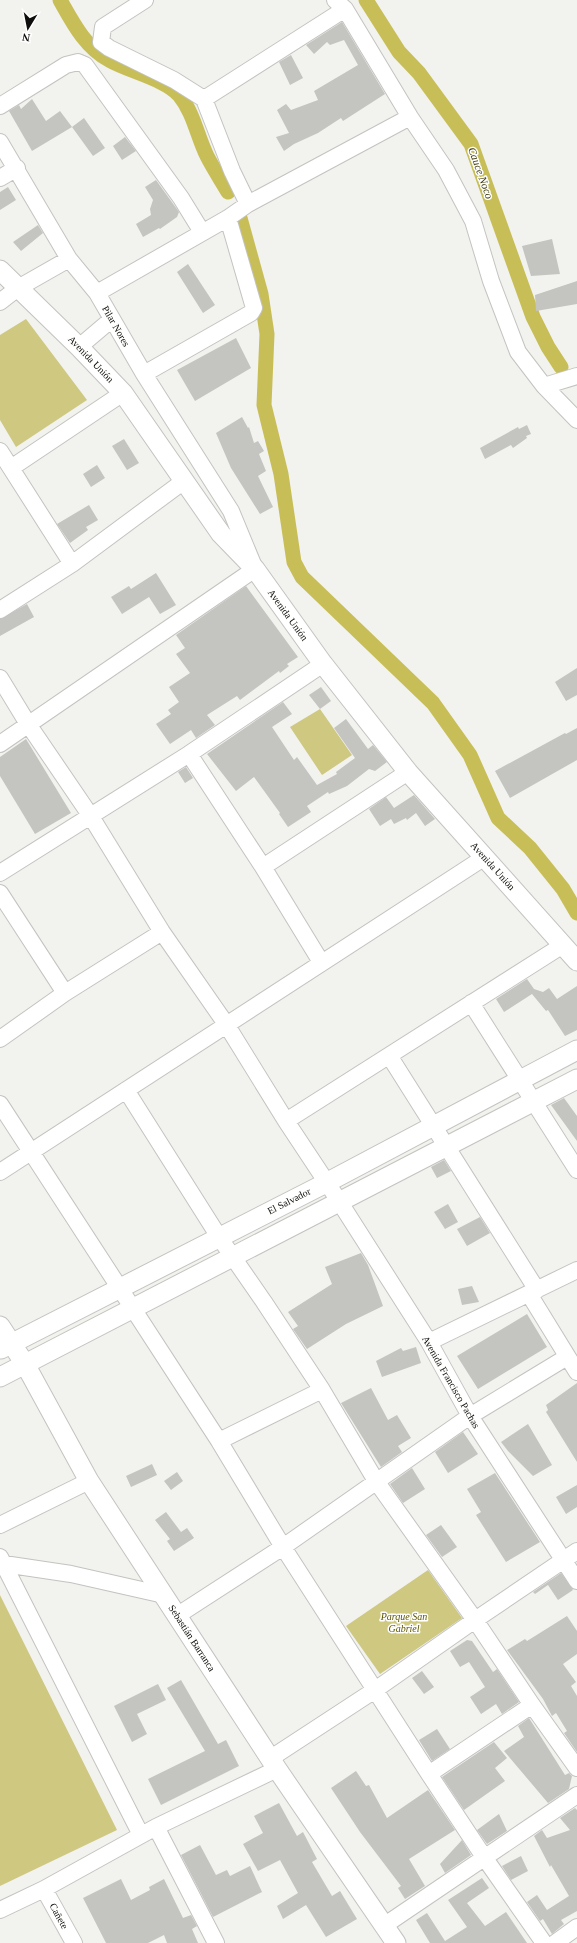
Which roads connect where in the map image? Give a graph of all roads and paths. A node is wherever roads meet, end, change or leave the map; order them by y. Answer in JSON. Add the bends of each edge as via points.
{"nodes":[{"id":1,"x":145,"y":0,"type":"edge"},
{"id":2,"x":340,"y":5,"type":"edge"},
{"id":3,"x":204,"y":99,"type":"junction"},
{"id":4,"x":0,"y":106,"type":"edge"},
{"id":5,"x":410,"y":117,"type":"junction"},
{"id":6,"x":0,"y":142,"type":"edge"},
{"id":7,"x":17,"y":168,"type":"junction"},
{"id":8,"x":0,"y":178,"type":"edge"},
{"id":9,"x":248,"y":204,"type":"junction"},
{"id":10,"x":228,"y":218,"type":"junction"},
{"id":11,"x":202,"y":232,"type":"junction"},
{"id":12,"x":69,"y":258,"type":"junction"},
{"id":13,"x":0,"y":270,"type":"edge"},
{"id":14,"x":18,"y":288,"type":"junction"},
{"id":15,"x":97,"y":293,"type":"junction"},
{"id":16,"x":0,"y":302,"type":"edge"},
{"id":17,"x":112,"y":319,"type":"junction"},
{"id":18,"x":79,"y":347,"type":"junction"},
{"id":19,"x":144,"y":374,"type":"junction"},
{"id":20,"x":577,"y":376,"type":"edge"},
{"id":21,"x":544,"y":386,"type":"junction"},
{"id":22,"x":123,"y":393,"type":"junction"},
{"id":23,"x":577,"y":420,"type":"edge"},
{"id":24,"x":0,"y":451,"type":"edge"},
{"id":25,"x":11,"y":468,"type":"junction"},
{"id":26,"x":184,"y":481,"type":"junction"},
{"id":27,"x":72,"y":564,"type":"junction"},
{"id":28,"x":255,"y":569,"type":"junction"},
{"id":29,"x":0,"y":610,"type":"edge"},
{"id":30,"x":324,"y":664,"type":"junction"},
{"id":31,"x":0,"y":678,"type":"edge"},
{"id":32,"x":28,"y":724,"type":"junction"},
{"id":33,"x":0,"y":744,"type":"edge"},
{"id":34,"x":189,"y":754,"type":"junction"},
{"id":35,"x":408,"y":772,"type":"junction"},
{"id":36,"x":90,"y":815,"type":"junction"},
{"id":37,"x":485,"y":857,"type":"junction"},
{"id":38,"x":263,"y":867,"type":"junction"},
{"id":39,"x":0,"y":873,"type":"edge"},
{"id":40,"x":0,"y":893,"type":"edge"},
{"id":41,"x":162,"y":932,"type":"junction"},
{"id":42,"x":563,"y":945,"type":"junction"},
{"id":43,"x":577,"y":961,"type":"edge"},
{"id":44,"x":321,"y":962,"type":"junction"},
{"id":45,"x":65,"y":994,"type":"junction"},
{"id":46,"x":471,"y":1002,"type":"junction"},
{"id":47,"x":226,"y":1024,"type":"junction"},
{"id":48,"x":0,"y":1039,"type":"edge"},
{"id":49,"x":577,"y":1050,"type":"edge"},
{"id":50,"x":390,"y":1057,"type":"junction"},
{"id":51,"x":520,"y":1079,"type":"junction"},
{"id":52,"x":577,"y":1079,"type":"edge"},
{"id":53,"x":126,"y":1090,"type":"junction"},
{"id":54,"x":533,"y":1102,"type":"junction"},
{"id":55,"x":0,"y":1104,"type":"edge"},
{"id":56,"x":286,"y":1121,"type":"junction"},
{"id":57,"x":434,"y":1126,"type":"junction"},
{"id":58,"x":447,"y":1147,"type":"junction"},
{"id":59,"x":31,"y":1151,"type":"junction"},
{"id":60,"x":577,"y":1170,"type":"edge"},
{"id":61,"x":0,"y":1172,"type":"edge"},
{"id":62,"x":326,"y":1183,"type":"junction"},
{"id":63,"x":339,"y":1201,"type":"junction"},
{"id":64,"x":219,"y":1237,"type":"junction"},
{"id":65,"x":233,"y":1258,"type":"junction"},
{"id":66,"x":577,"y":1270,"type":"edge"},
{"id":67,"x":119,"y":1289,"type":"junction"},
{"id":68,"x":533,"y":1292,"type":"junction"},
{"id":69,"x":132,"y":1309,"type":"junction"},
{"id":70,"x":0,"y":1326,"type":"edge"},
{"id":71,"x":429,"y":1342,"type":"junction"},
{"id":72,"x":6,"y":1346,"type":"edge"},
{"id":73,"x":567,"y":1357,"type":"junction"},
{"id":74,"x":24,"y":1364,"type":"junction"},
{"id":75,"x":577,"y":1372,"type":"edge"},
{"id":76,"x":0,"y":1377,"type":"edge"},
{"id":77,"x":322,"y":1390,"type":"junction"},
{"id":78,"x":470,"y":1416,"type":"junction"},
{"id":79,"x":219,"y":1441,"type":"junction"},
{"id":80,"x":89,"y":1481,"type":"junction"},
{"id":81,"x":376,"y":1481,"type":"junction"},
{"id":82,"x":0,"y":1525,"type":"edge"},
{"id":83,"x":283,"y":1547,"type":"junction"},
{"id":84,"x":577,"y":1551,"type":"edge"},
{"id":85,"x":564,"y":1560,"type":"junction"},
{"id":86,"x":2,"y":1561,"type":"edge"},
{"id":87,"x":577,"y":1581,"type":"edge"},
{"id":88,"x":164,"y":1595,"type":"junction"},
{"id":89,"x":178,"y":1615,"type":"junction"},
{"id":90,"x":475,"y":1620,"type":"junction"},
{"id":91,"x":375,"y":1690,"type":"junction"},
{"id":92,"x":532,"y":1706,"type":"junction"},
{"id":93,"x":274,"y":1764,"type":"junction"},
{"id":94,"x":577,"y":1768,"type":"edge"},
{"id":95,"x":429,"y":1774,"type":"junction"},
{"id":96,"x":577,"y":1795,"type":"edge"},
{"id":97,"x":156,"y":1827,"type":"junction"},
{"id":98,"x":141,"y":1835,"type":"junction"},
{"id":99,"x":484,"y":1858,"type":"junction"},
{"id":100,"x":44,"y":1889,"type":"junction"},
{"id":101,"x":0,"y":1910,"type":"edge"},
{"id":102,"x":385,"y":1925,"type":"junction"},
{"id":103,"x":577,"y":1927,"type":"edge"},
{"id":104,"x":74,"y":1943,"type":"edge"},
{"id":105,"x":216,"y":1943,"type":"edge"},
{"id":106,"x":396,"y":1943,"type":"edge"},
{"id":107,"x":544,"y":1943,"type":"edge"},
{"id":108,"x":555,"y":1943,"type":"edge"}],
"edges":[{"from":1,"to":3,"type":"street","via":[[102,27],[101,42],[174,80]]},
{"from":2,"to":3,"type":"street"},
{"from":2,"to":5,"type":"street"},
{"from":3,"to":9,"type":"street","via":[[232,171]]},
{"from":4,"to":11,"type":"street","via":[[66,64],[78,62],[85,65],[181,198]]},
{"from":5,"to":9,"type":"street"},
{"from":5,"to":21,"type":"street","via":[[446,170],[473,221],[491,281],[518,352]]},
{"from":6,"to":7,"type":"street","name":"Pilar Nores"},
{"from":7,"to":8,"type":"street"},
{"from":7,"to":12,"type":"street","name":"Pilar Nores"},
{"from":9,"to":10,"type":"street"},
{"from":10,"to":11,"type":"street"},
{"from":10,"to":19,"type":"street","via":[[254,308],[251,313]]},
{"from":11,"to":15,"type":"street"},
{"from":12,"to":14,"type":"street"},
{"from":12,"to":15,"type":"street","name":"Pilar Nores"},
{"from":13,"to":14,"type":"street","name":"Avenida Unión"},
{"from":14,"to":16,"type":"street"},
{"from":14,"to":18,"type":"street","name":"Avenida Unión"},
{"from":15,"to":17,"type":"street","name":"Pilar Nores"},
{"from":17,"to":18,"type":"street"},
{"from":17,"to":19,"type":"street","name":"Pilar Nores"},
{"from":18,"to":22,"type":"street","name":"Avenida Unión"},
{"from":19,"to":28,"type":"street","name":"Pilar Nores","via":[[231,511]]},
{"from":20,"to":21,"type":"street"},
{"from":21,"to":23,"type":"street"},
{"from":22,"to":25,"type":"street"},
{"from":22,"to":26,"type":"street","name":"Avenida Unión"},
{"from":24,"to":25,"type":"street"},
{"from":25,"to":27,"type":"street"},
{"from":26,"to":27,"type":"street"},
{"from":26,"to":28,"type":"street","name":"Avenida Unión","via":[[221,534]]},
{"from":27,"to":29,"type":"street"},
{"from":28,"to":30,"type":"street","name":"Avenida Unión"},
{"from":28,"to":32,"type":"street"},
{"from":30,"to":34,"type":"street"},
{"from":30,"to":35,"type":"street","name":"Avenida Unión"},
{"from":31,"to":32,"type":"street","name":"Avenida Francisco Pachas"},
{"from":32,"to":33,"type":"street"},
{"from":32,"to":36,"type":"street","name":"Avenida Francisco Pachas"},
{"from":34,"to":36,"type":"street"},
{"from":34,"to":38,"type":"street"},
{"from":35,"to":37,"type":"street","name":"Avenida Unión"},
{"from":35,"to":38,"type":"street"},
{"from":36,"to":39,"type":"street"},
{"from":36,"to":41,"type":"street","name":"Avenida Francisco Pachas"},
{"from":37,"to":42,"type":"street","name":"Avenida Unión"},
{"from":37,"to":44,"type":"street"},
{"from":38,"to":44,"type":"street"},
{"from":40,"to":45,"type":"street"},
{"from":41,"to":45,"type":"street"},
{"from":41,"to":47,"type":"street","name":"Avenida Francisco Pachas"},
{"from":42,"to":43,"type":"street","name":"Avenida Unión"},
{"from":42,"to":46,"type":"street"},
{"from":44,"to":47,"type":"street"},
{"from":45,"to":48,"type":"street"},
{"from":46,"to":50,"type":"street"},
{"from":46,"to":51,"type":"street"},
{"from":47,"to":53,"type":"street"},
{"from":47,"to":56,"type":"street","name":"Avenida Francisco Pachas"},
{"from":49,"to":51,"type":"street","name":"El Salvador"},
{"from":50,"to":56,"type":"street"},
{"from":50,"to":57,"type":"street"},
{"from":51,"to":54,"type":"street"},
{"from":51,"to":57,"type":"street","name":"El Salvador"},
{"from":52,"to":54,"type":"street"},
{"from":53,"to":59,"type":"street"},
{"from":53,"to":64,"type":"street"},
{"from":54,"to":58,"type":"street"},
{"from":54,"to":60,"type":"street"},
{"from":55,"to":59,"type":"street"},
{"from":56,"to":62,"type":"street","name":"Avenida Francisco Pachas"},
{"from":57,"to":58,"type":"street"},
{"from":57,"to":62,"type":"street","name":"El Salvador"},
{"from":58,"to":63,"type":"street"},
{"from":58,"to":68,"type":"street"},
{"from":59,"to":61,"type":"street"},
{"from":59,"to":67,"type":"street"},
{"from":62,"to":63,"type":"street","name":"Avenida Francisco Pachas"},
{"from":62,"to":64,"type":"street","name":"El Salvador"},
{"from":63,"to":65,"type":"street"},
{"from":63,"to":71,"type":"street","name":"Avenida Francisco Pachas"},
{"from":64,"to":65,"type":"street"},
{"from":64,"to":67,"type":"street","name":"El Salvador"},
{"from":65,"to":69,"type":"street"},
{"from":65,"to":77,"type":"street"},
{"from":66,"to":68,"type":"street"},
{"from":67,"to":69,"type":"street"},
{"from":67,"to":72,"type":"street","name":"El Salvador"},
{"from":68,"to":71,"type":"street"},
{"from":68,"to":73,"type":"street"},
{"from":69,"to":74,"type":"street"},
{"from":69,"to":79,"type":"street"},
{"from":70,"to":72,"type":"street","name":"Sebastián Barranca"},
{"from":71,"to":78,"type":"street","name":"Avenida Francisco Pachas"},
{"from":72,"to":74,"type":"street","name":"Sebastián Barranca"},
{"from":73,"to":75,"type":"street"},
{"from":73,"to":78,"type":"street"},
{"from":74,"to":76,"type":"street"},
{"from":74,"to":80,"type":"street","name":"Sebastián Barranca"},
{"from":77,"to":79,"type":"street"},
{"from":77,"to":81,"type":"street"},
{"from":78,"to":81,"type":"street"},
{"from":78,"to":85,"type":"street","name":"Avenida Francisco Pachas"},
{"from":79,"to":83,"type":"street"},
{"from":80,"to":82,"type":"street"},
{"from":80,"to":88,"type":"street","name":"Sebastián Barranca"},
{"from":81,"to":83,"type":"street"},
{"from":81,"to":90,"type":"street"},
{"from":83,"to":89,"type":"street"},
{"from":83,"to":91,"type":"street"},
{"from":84,"to":85,"type":"street"},
{"from":85,"to":87,"type":"street","name":"Avenida Francisco Pachas"},
{"from":85,"to":90,"type":"street"},
{"from":86,"to":88,"type":"street"},
{"from":86,"to":98,"type":"street"},
{"from":88,"to":89,"type":"street","name":"Sebastián Barranca"},
{"from":89,"to":93,"type":"street","name":"Sebastián Barranca"},
{"from":90,"to":91,"type":"street"},
{"from":90,"to":92,"type":"street"},
{"from":91,"to":93,"type":"street"},
{"from":91,"to":95,"type":"street"},
{"from":92,"to":94,"type":"street"},
{"from":92,"to":95,"type":"street"},
{"from":93,"to":97,"type":"street"},
{"from":93,"to":102,"type":"street","name":"Sebastián Barranca"},
{"from":95,"to":99,"type":"street"},
{"from":96,"to":99,"type":"street"},
{"from":97,"to":98,"type":"street"},
{"from":97,"to":105,"type":"street"},
{"from":98,"to":100,"type":"street"},
{"from":99,"to":102,"type":"street"},
{"from":99,"to":107,"type":"street"},
{"from":100,"to":101,"type":"street"},
{"from":100,"to":104,"type":"street","name":"Cañete"},
{"from":102,"to":106,"type":"street","name":"Sebastián Barranca"},
{"from":103,"to":108,"type":"street"}]}
